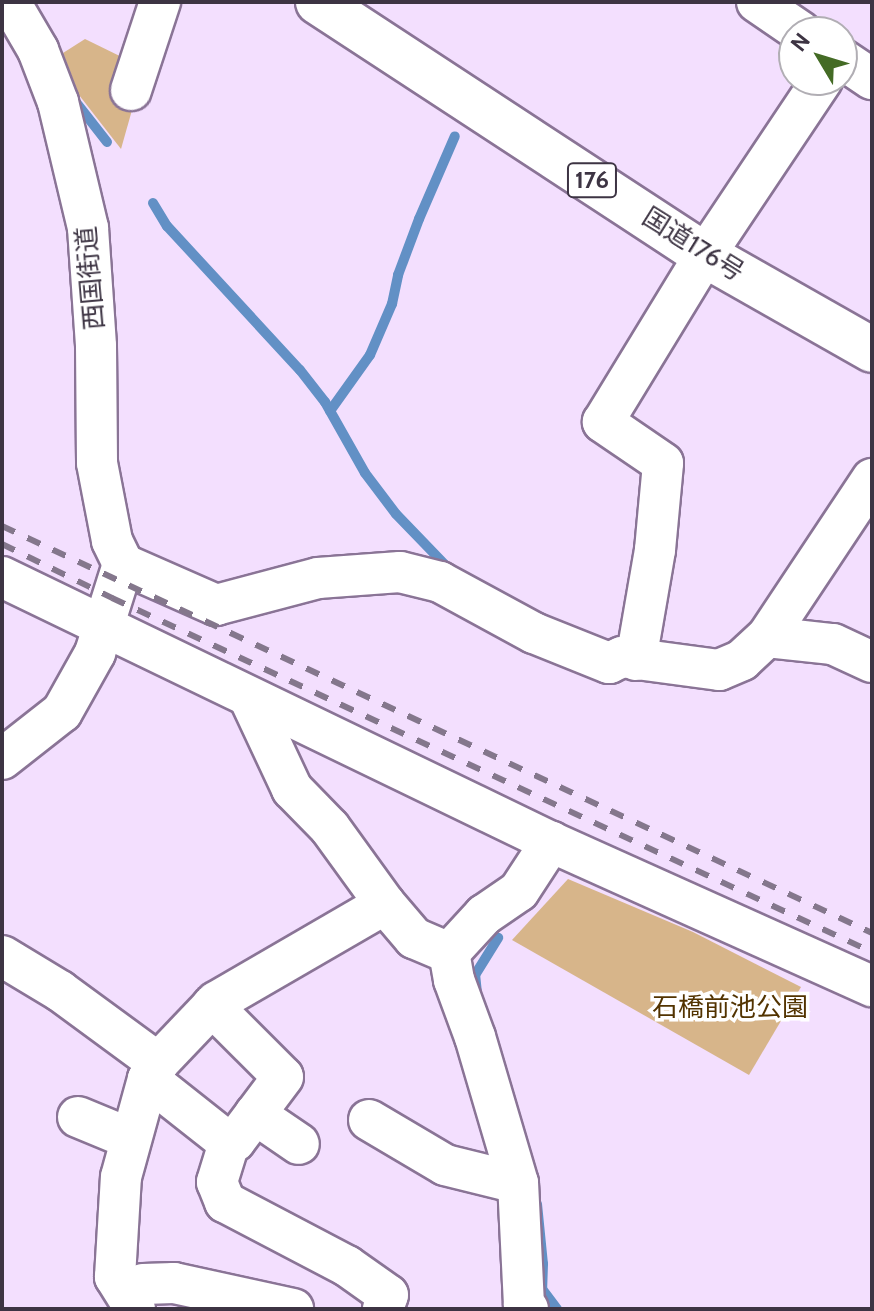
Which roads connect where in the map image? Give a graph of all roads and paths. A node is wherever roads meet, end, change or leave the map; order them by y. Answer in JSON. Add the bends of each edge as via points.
{"nodes":[{"id":1,"x":10,"y":2,"type":"edge"},
{"id":2,"x":160,"y":2,"type":"edge"},
{"id":3,"x":318,"y":2,"type":"edge"},
{"id":4,"x":757,"y":2,"type":"edge"},
{"id":5,"x":778,"y":16,"type":"edge"},
{"id":6,"x":131,"y":90,"type":"dead end"},
{"id":7,"x":811,"y":96,"type":"edge"},
{"id":8,"x":705,"y":255,"type":"junction"},
{"id":9,"x":872,"y":350,"type":"edge"},
{"id":10,"x":872,"y":479,"type":"edge"},
{"id":11,"x":123,"y":564,"type":"junction"},
{"id":12,"x":2,"y":577,"type":"edge"},
{"id":13,"x":102,"y":627,"type":"junction"},
{"id":14,"x":767,"y":637,"type":"junction"},
{"id":15,"x":636,"y":660,"type":"junction"},
{"id":16,"x":872,"y":662,"type":"edge"},
{"id":17,"x":249,"y":697,"type":"junction"},
{"id":18,"x":2,"y":759,"type":"edge"},
{"id":19,"x":551,"y":842,"type":"junction"},
{"id":20,"x":385,"y":904,"type":"junction"},
{"id":21,"x":449,"y":953,"type":"junction"},
{"id":22,"x":2,"y":956,"type":"edge"},
{"id":23,"x":872,"y":986,"type":"edge"},
{"id":24,"x":212,"y":1006,"type":"junction"},
{"id":25,"x":153,"y":1071,"type":"junction"},
{"id":26,"x":255,"y":1114,"type":"junction"},
{"id":27,"x":78,"y":1117,"type":"dead end"},
{"id":28,"x":369,"y":1120,"type":"dead end"},
{"id":29,"x":129,"y":1138,"type":"junction"},
{"id":30,"x":229,"y":1143,"type":"junction"},
{"id":31,"x":299,"y":1144,"type":"dead end"},
{"id":32,"x":518,"y":1183,"type":"junction"},
{"id":33,"x":133,"y":1304,"type":"edge"},
{"id":34,"x":293,"y":1309,"type":"edge"},
{"id":35,"x":383,"y":1309,"type":"edge"},
{"id":36,"x":528,"y":1309,"type":"edge"}],
"edges":[{"from":1,"to":11,"type":"street","name":"西国街道","via":[[38,50],[58,102],[88,228],[97,463],[112,541]]},
{"from":2,"to":6,"type":"street"},
{"from":3,"to":8,"type":"highway","name":"国道176号","number":"176"},
{"from":4,"to":5,"type":"street"},
{"from":7,"to":8,"type":"street"},
{"from":8,"to":9,"type":"highway","name":"国道176号","number":"176"},
{"from":8,"to":15,"type":"street","via":[[603,422],[663,463]]},
{"from":10,"to":14,"type":"street"},
{"from":11,"to":13,"type":"street"},
{"from":11,"to":15,"type":"street","via":[[216,605],[318,578],[400,572],[440,582],[534,633],[609,663],[622,657]]},
{"from":12,"to":13,"type":"street"},
{"from":13,"to":17,"type":"street"},
{"from":13,"to":18,"type":"street","via":[[95,653],[62,712]]},
{"from":14,"to":15,"type":"street","via":[[742,660],[719,670]]},
{"from":14,"to":16,"type":"street","via":[[833,644]]},
{"from":17,"to":19,"type":"street"},
{"from":17,"to":20,"type":"street","via":[[292,789],[330,828]]},
{"from":19,"to":21,"type":"street","via":[[519,891],[484,915]]},
{"from":19,"to":23,"type":"street"},
{"from":20,"to":21,"type":"street","via":[[414,938]]},
{"from":20,"to":24,"type":"street"},
{"from":21,"to":32,"type":"street"},
{"from":22,"to":25,"type":"street","via":[[60,991]]},
{"from":24,"to":25,"type":"street"},
{"from":24,"to":26,"type":"street","via":[[283,1077]]},
{"from":25,"to":29,"type":"street"},
{"from":25,"to":30,"type":"street"},
{"from":26,"to":30,"type":"street"},
{"from":26,"to":31,"type":"street"},
{"from":27,"to":29,"type":"street"},
{"from":28,"to":32,"type":"street","via":[[445,1165]]},
{"from":29,"to":33,"type":"street","via":[[121,1177],[115,1277]]},
{"from":30,"to":35,"type":"street","via":[[217,1182],[225,1202],[347,1266],[388,1295]]},
{"from":32,"to":36,"type":"street"},
{"from":33,"to":34,"type":"street","via":[[143,1284],[174,1283]]}]}
